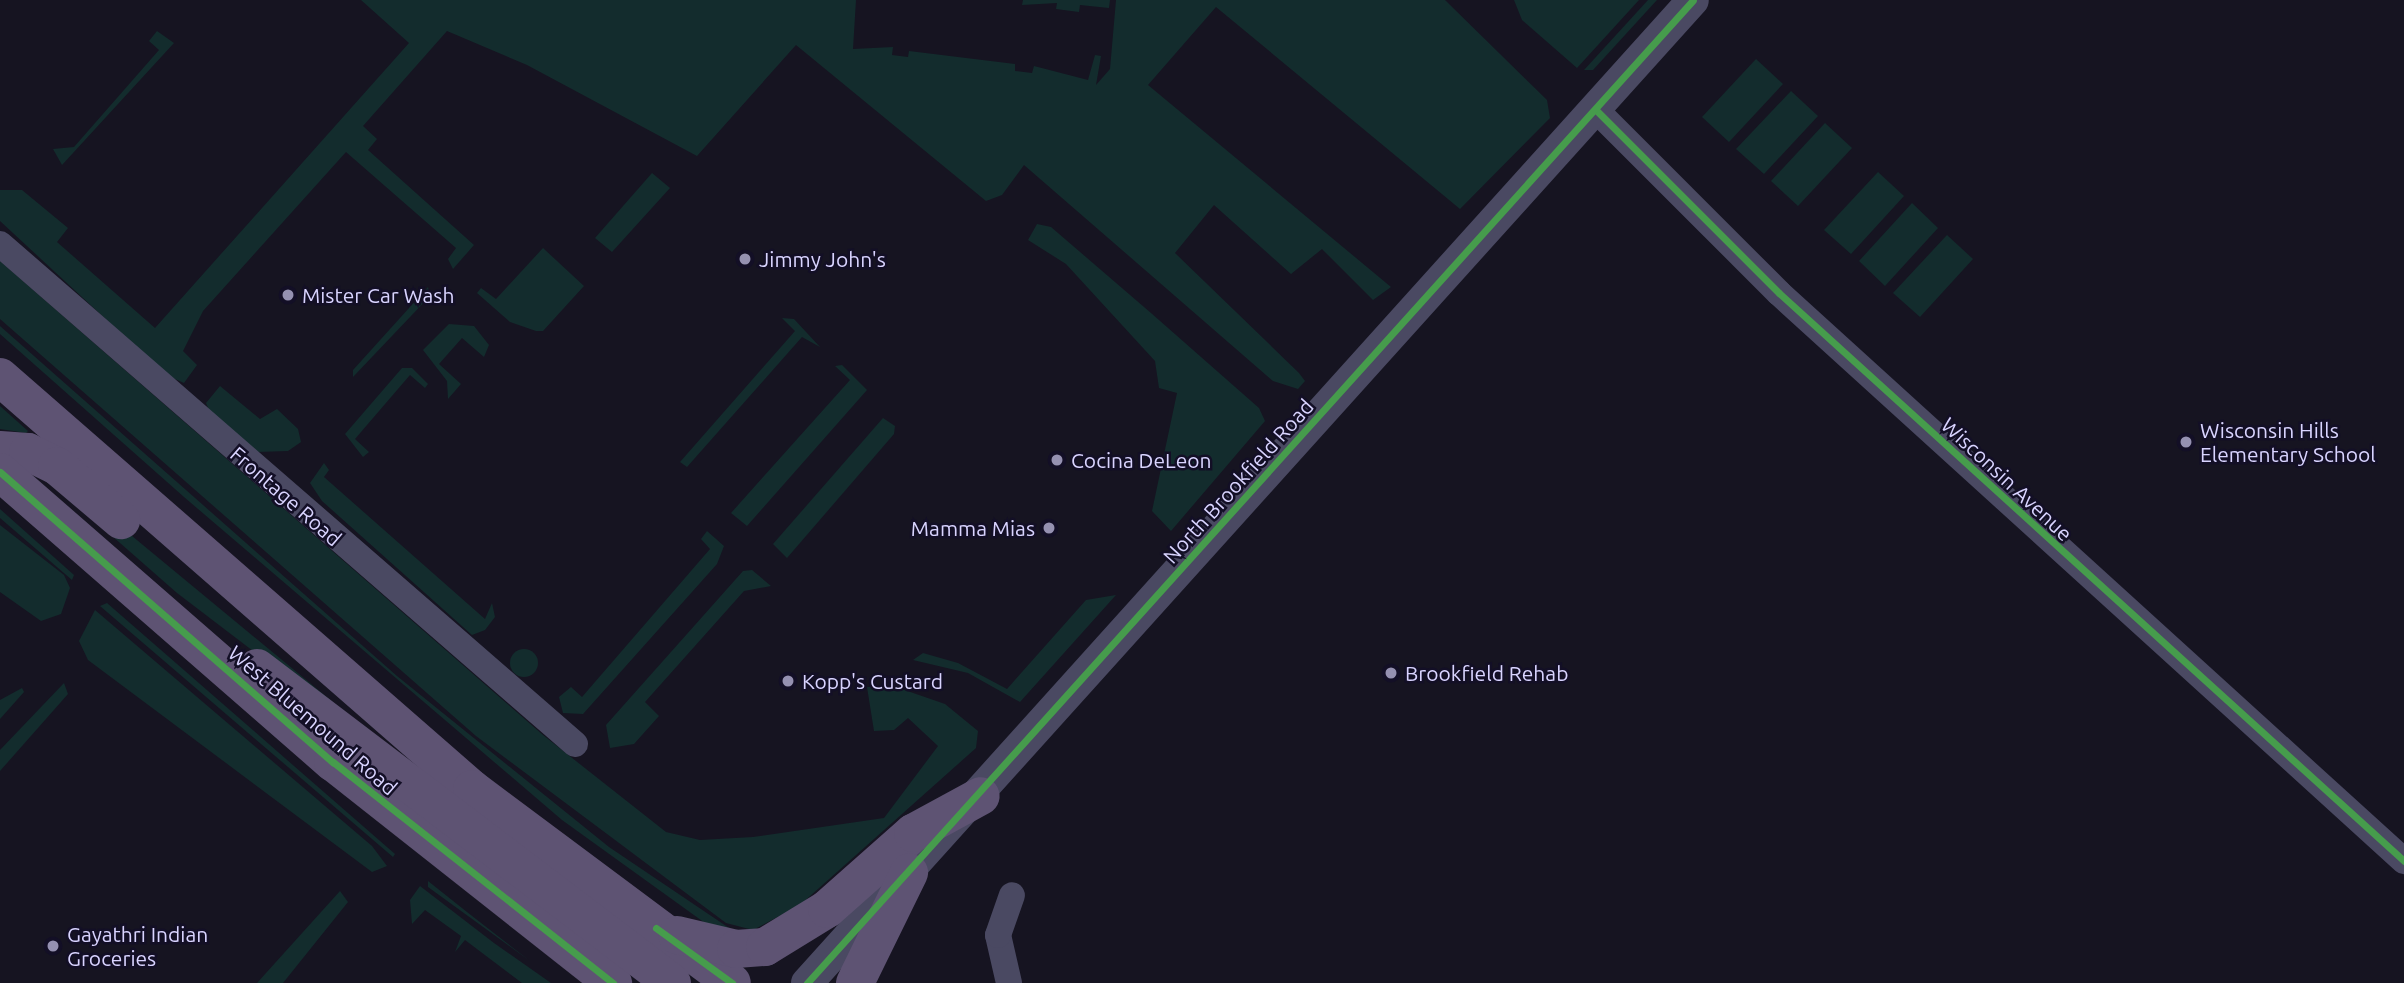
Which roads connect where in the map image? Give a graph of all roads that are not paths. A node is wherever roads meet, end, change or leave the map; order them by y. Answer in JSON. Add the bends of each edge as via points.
{"nodes":[{"id":1,"x":1693,"y":0,"type":"edge"},
{"id":2,"x":1597,"y":111,"type":"junction"},
{"id":3,"x":0,"y":244,"type":"edge"},
{"id":4,"x":0,"y":377,"type":"edge"},
{"id":5,"x":0,"y":450,"type":"edge"},
{"id":6,"x":0,"y":472,"type":"edge"},
{"id":7,"x":156,"y":607,"type":"junction"},
{"id":8,"x":341,"y":678,"type":"junction"},
{"id":9,"x":575,"y":744,"type":"dead end"},
{"id":10,"x":981,"y":796,"type":"junction"},
{"id":11,"x":2404,"y":861,"type":"edge"},
{"id":12,"x":909,"y":873,"type":"junction"},
{"id":13,"x":1012,"y":895,"type":"dead end"},
{"id":14,"x":656,"y":928,"type":"junction"},
{"id":15,"x":613,"y":983,"type":"edge"},
{"id":16,"x":672,"y":983,"type":"edge"},
{"id":17,"x":732,"y":983,"type":"edge"},
{"id":18,"x":807,"y":983,"type":"edge"},
{"id":19,"x":855,"y":983,"type":"edge"},
{"id":20,"x":1009,"y":983,"type":"edge"}],
"edges":[{"from":1,"to":2,"type":"street","name":"North Brookfield Road"},
{"from":2,"to":10,"type":"street","name":"North Brookfield Road"},
{"from":2,"to":11,"type":"street","name":"Wisconsin Avenue","via":[[1779,293]]},
{"from":3,"to":9,"type":"street","name":"Frontage Road"},
{"from":4,"to":8,"type":"main road"},
{"from":5,"to":8,"type":"main road","via":[[28,452],[57,466],[196,586]]},
{"from":6,"to":7,"type":"main road","name":"West Bluemound Road"},
{"from":7,"to":15,"type":"main road","name":"West Bluemound Road","via":[[434,845]]},
{"from":7,"to":16,"type":"main road","via":[[286,686]]},
{"from":8,"to":14,"type":"main road","via":[[472,789]]},
{"from":10,"to":12,"type":"street","name":"North Brookfield Road"},
{"from":10,"to":14,"type":"main road","via":[[913,833],[827,909],[765,947],[700,942]]},
{"from":12,"to":18,"type":"street","name":"North Brookfield Road"},
{"from":12,"to":19,"type":"main road"},
{"from":13,"to":20,"type":"street","via":[[998,935]]},
{"from":14,"to":17,"type":"main road"}]}
